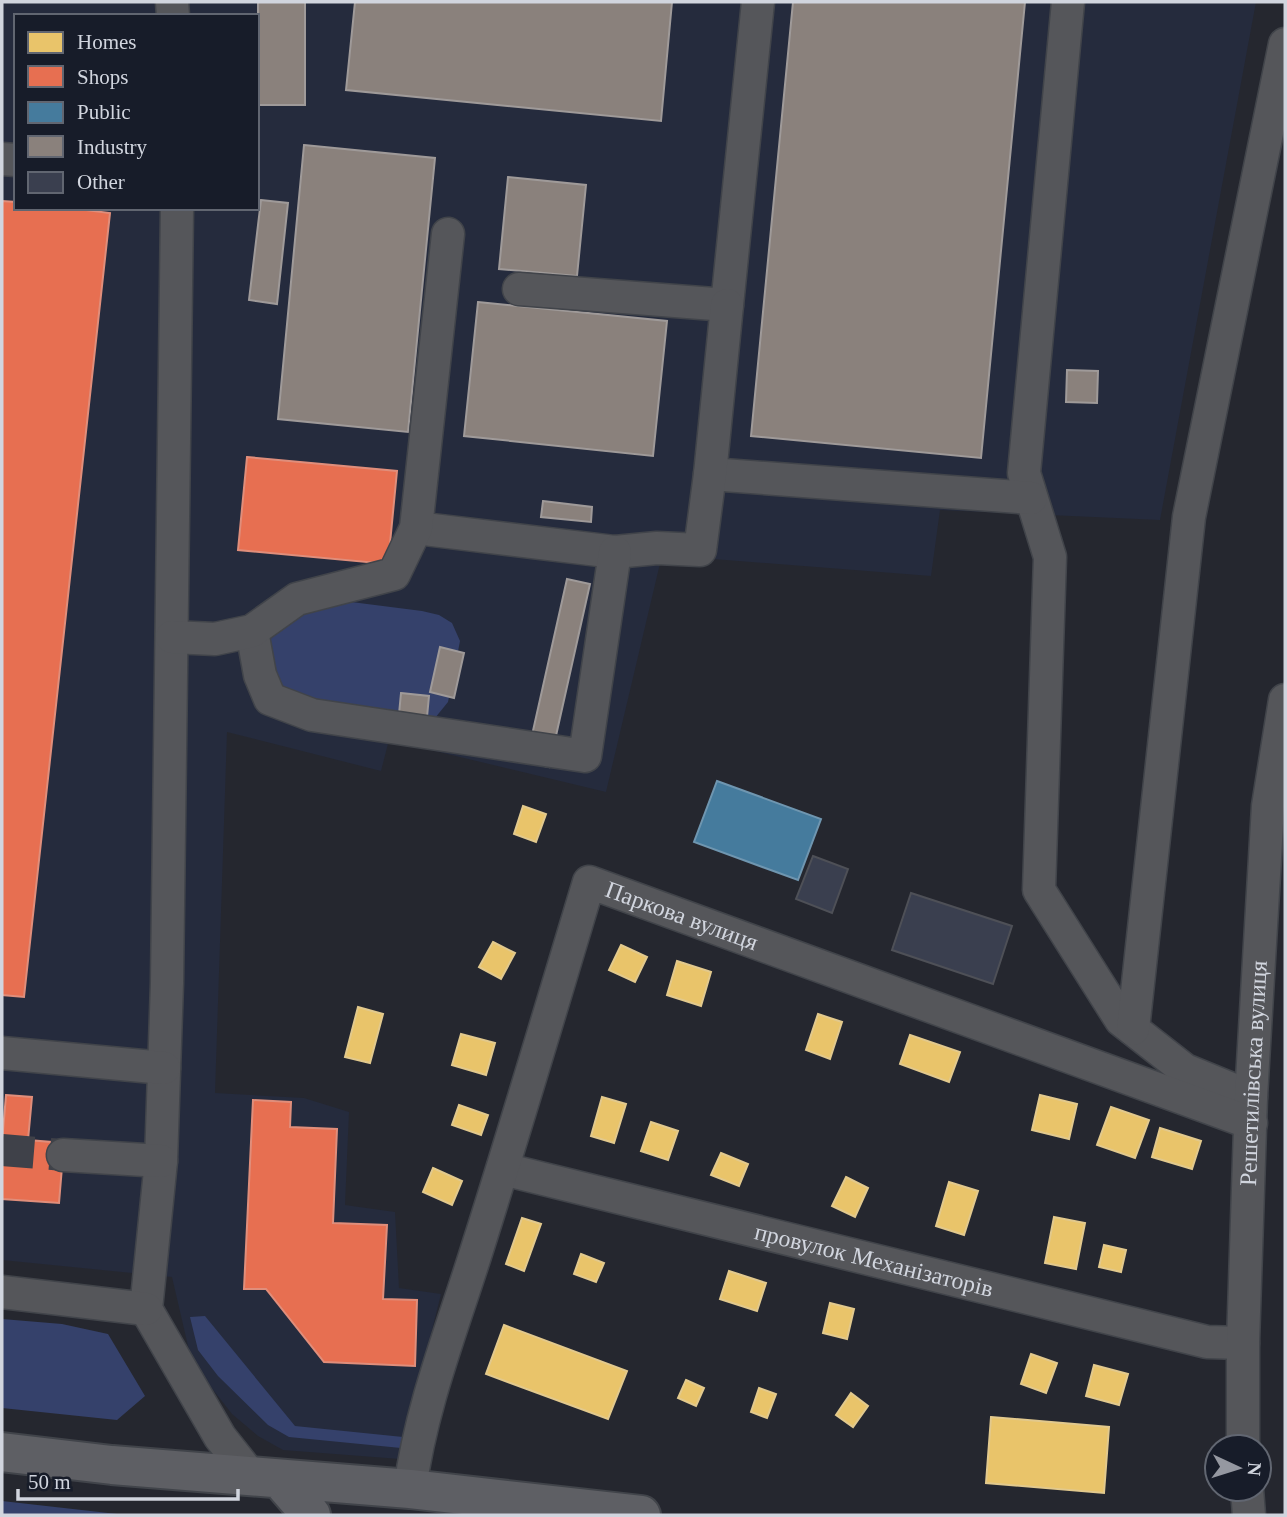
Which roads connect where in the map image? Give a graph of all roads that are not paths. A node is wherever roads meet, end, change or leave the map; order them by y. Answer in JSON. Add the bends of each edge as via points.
{"nodes":[{"id":1,"x":758,"y":2,"type":"edge"},
{"id":2,"x":1068,"y":2,"type":"edge"},
{"id":3,"x":1285,"y":44,"type":"edge"},
{"id":4,"x":177,"y":210,"type":"edge"},
{"id":5,"x":448,"y":234,"type":"dead end"},
{"id":6,"x":519,"y":289,"type":"dead end"},
{"id":7,"x":727,"y":305,"type":"junction"},
{"id":8,"x":710,"y":474,"type":"junction"},
{"id":9,"x":1031,"y":498,"type":"junction"},
{"id":10,"x":416,"y":528,"type":"junction"},
{"id":11,"x":615,"y":552,"type":"junction"},
{"id":12,"x":252,"y":631,"type":"junction"},
{"id":13,"x":172,"y":637,"type":"junction"},
{"id":14,"x":1285,"y":699,"type":"edge"},
{"id":15,"x":1133,"y":1029,"type":"junction"},
{"id":16,"x":2,"y":1053,"type":"edge"},
{"id":17,"x":164,"y":1068,"type":"junction"},
{"id":18,"x":1251,"y":1110,"type":"junction"},
{"id":19,"x":63,"y":1155,"type":"tunnel mouth"},
{"id":20,"x":161,"y":1161,"type":"junction"},
{"id":21,"x":503,"y":1169,"type":"junction"},
{"id":22,"x":2,"y":1292,"type":"edge"},
{"id":23,"x":146,"y":1309,"type":"junction"},
{"id":24,"x":1243,"y":1343,"type":"junction"},
{"id":25,"x":1243,"y":1433,"type":"edge"},
{"id":26,"x":2,"y":1452,"type":"edge"},
{"id":27,"x":265,"y":1477,"type":"junction"},
{"id":28,"x":410,"y":1489,"type":"junction"},
{"id":29,"x":310,"y":1515,"type":"edge"},
{"id":30,"x":641,"y":1515,"type":"edge"}],
"edges":[{"from":1,"to":7,"type":"street"},
{"from":2,"to":9,"type":"street","via":[[1024,473]]},
{"from":3,"to":15,"type":"street","via":[[1189,517]]},
{"from":4,"to":13,"type":"street"},
{"from":5,"to":10,"type":"street"},
{"from":6,"to":7,"type":"street"},
{"from":7,"to":8,"type":"street"},
{"from":8,"to":9,"type":"street"},
{"from":8,"to":11,"type":"street","via":[[700,550]]},
{"from":9,"to":15,"type":"street","via":[[1050,557],[1039,890],[1121,1020]]},
{"from":10,"to":11,"type":"street"},
{"from":10,"to":12,"type":"street","via":[[394,574],[297,599]]},
{"from":11,"to":12,"type":"street","via":[[585,756],[313,715],[270,699],[260,675]]},
{"from":12,"to":13,"type":"street","via":[[215,639]]},
{"from":13,"to":17,"type":"street"},
{"from":14,"to":18,"type":"street","name":"Решетилівська вулиця","via":[[1268,806]]},
{"from":15,"to":18,"type":"street","via":[[1185,1070]]},
{"from":16,"to":17,"type":"street"},
{"from":17,"to":20,"type":"street"},
{"from":18,"to":21,"type":"street","name":"Паркова вулиця","via":[[589,882]]},
{"from":18,"to":24,"type":"street","name":"Решетилівська вулиця"},
{"from":19,"to":20,"type":"street"},
{"from":20,"to":23,"type":"street"},
{"from":21,"to":24,"type":"street","name":"провулок Механізаторів","via":[[1207,1342]]},
{"from":21,"to":28,"type":"street","name":"Паркова вулиця","via":[[428,1407]]},
{"from":22,"to":23,"type":"street"},
{"from":23,"to":27,"type":"street","via":[[220,1437]]},
{"from":24,"to":25,"type":"street","name":"Решетилівська вулиця"},
{"from":26,"to":27,"type":"main road"},
{"from":27,"to":28,"type":"main road"},
{"from":27,"to":29,"type":"main road"},
{"from":28,"to":30,"type":"main road"}]}
